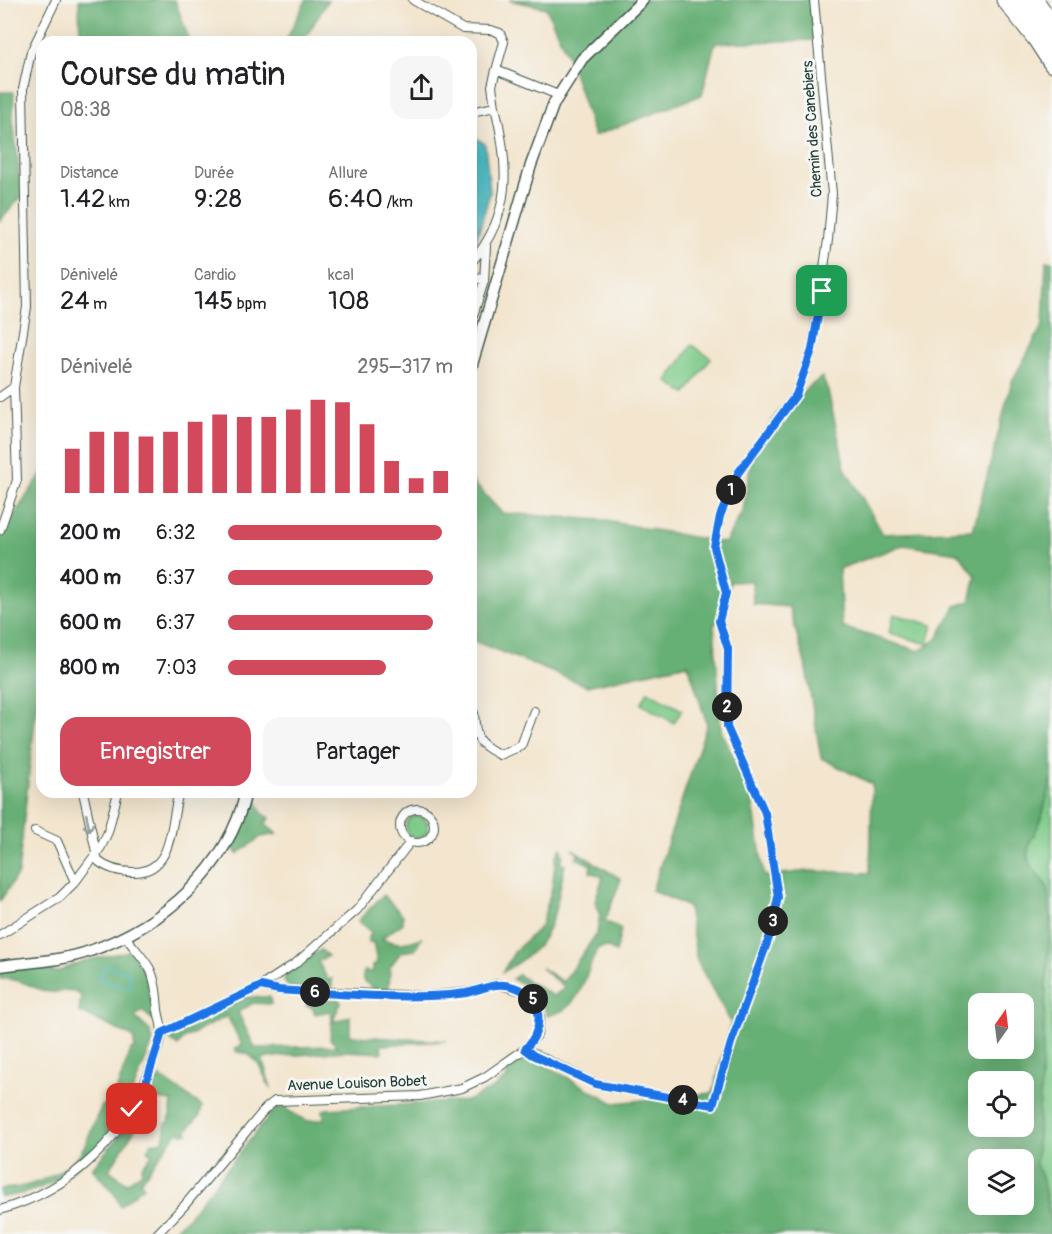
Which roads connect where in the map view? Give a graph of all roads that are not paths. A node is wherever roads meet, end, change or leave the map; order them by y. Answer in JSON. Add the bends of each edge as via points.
{"nodes":[{"id":1,"x":56,"y":0,"type":"edge"},
{"id":2,"x":413,"y":0,"type":"edge"},
{"id":3,"x":643,"y":0,"type":"edge"},
{"id":4,"x":814,"y":0,"type":"edge"},
{"id":5,"x":999,"y":0,"type":"edge"},
{"id":6,"x":1036,"y":0,"type":"edge"},
{"id":7,"x":1013,"y":4,"type":"edge"},
{"id":8,"x":1052,"y":23,"type":"edge"},
{"id":9,"x":39,"y":36,"type":"edge"},
{"id":10,"x":36,"y":42,"type":"edge"},
{"id":11,"x":1052,"y":43,"type":"edge"},
{"id":12,"x":1052,"y":65,"type":"edge"},
{"id":13,"x":496,"y":70,"type":"junction"},
{"id":14,"x":558,"y":95,"type":"junction"},
{"id":15,"x":495,"y":107,"type":"junction"},
{"id":16,"x":477,"y":111,"type":"edge"},
{"id":17,"x":486,"y":246,"type":"junction"},
{"id":18,"x":477,"y":256,"type":"edge"},
{"id":19,"x":477,"y":278,"type":"edge"},
{"id":20,"x":484,"y":281,"type":"junction"},
{"id":21,"x":477,"y":303,"type":"edge"},
{"id":22,"x":477,"y":348,"type":"edge"},
{"id":23,"x":14,"y":387,"type":"junction"},
{"id":24,"x":0,"y":398,"type":"edge"},
{"id":25,"x":0,"y":530,"type":"edge"},
{"id":26,"x":534,"y":711,"type":"dead end"},
{"id":27,"x":477,"y":738,"type":"edge"},
{"id":28,"x":83,"y":798,"type":"edge"},
{"id":29,"x":116,"y":798,"type":"edge"},
{"id":30,"x":178,"y":798,"type":"edge"},
{"id":31,"x":244,"y":798,"type":"edge"},
{"id":32,"x":35,"y":831,"type":"dead end"},
{"id":33,"x":411,"y":841,"type":"junction"},
{"id":34,"x":95,"y":853,"type":"junction"},
{"id":35,"x":75,"y":882,"type":"junction"},
{"id":36,"x":0,"y":934,"type":"edge"},
{"id":37,"x":125,"y":936,"type":"junction"},
{"id":38,"x":0,"y":966,"type":"edge"},
{"id":39,"x":261,"y":986,"type":"junction"},
{"id":40,"x":162,"y":1033,"type":"junction"},
{"id":41,"x":525,"y":1049,"type":"junction"},
{"id":42,"x":0,"y":1210,"type":"edge"},
{"id":43,"x":156,"y":1234,"type":"edge"}],
"edges":[{"from":1,"to":9,"type":"street"},
{"from":2,"to":13,"type":"street","via":[[463,29],[500,33],[504,42]]},
{"from":3,"to":14,"type":"street","via":[[582,59]]},
{"from":4,"to":41,"type":"street","name":"Chemin des Canebiers","via":[[832,194],[812,350],[796,395],[738,473],[720,516],[714,547],[726,593],[719,621],[728,649],[727,727],[765,813],[778,897],[770,935],[713,1105],[595,1084]]},
{"from":5,"to":7,"type":"highway"},
{"from":6,"to":8,"type":"highway"},
{"from":7,"to":11,"type":"highway"},
{"from":7,"to":12,"type":"highway"},
{"from":10,"to":23,"type":"street","via":[[23,89],[27,307]]},
{"from":13,"to":14,"type":"street"},
{"from":13,"to":15,"type":"street","via":[[492,86]]},
{"from":14,"to":22,"type":"street","via":[[545,121]]},
{"from":15,"to":16,"type":"street"},
{"from":15,"to":17,"type":"street","via":[[507,173],[495,227]]},
{"from":17,"to":18,"type":"street"},
{"from":17,"to":20,"type":"street"},
{"from":19,"to":20,"type":"street"},
{"from":20,"to":21,"type":"street"},
{"from":23,"to":24,"type":"street"},
{"from":23,"to":25,"type":"street","via":[[16,480]]},
{"from":26,"to":27,"type":"street","via":[[521,746],[500,755],[480,744]]},
{"from":28,"to":34,"type":"street","one_way":true},
{"from":29,"to":34,"type":"street","via":[[108,832]]},
{"from":30,"to":34,"type":"street","via":[[171,835],[159,864],[148,870],[124,871],[105,866]]},
{"from":31,"to":37,"type":"street","via":[[237,825],[210,870],[190,890]]},
{"from":32,"to":35,"type":"street","via":[[57,841]]},
{"from":33,"to":33,"type":"street","via":[[431,835],[433,820],[423,810],[403,816],[401,831]]},
{"from":33,"to":39,"type":"street","via":[[357,910],[296,963]]},
{"from":34,"to":35,"type":"street"},
{"from":35,"to":36,"type":"street","via":[[59,898]]},
{"from":37,"to":38,"type":"street","via":[[88,952]]},
{"from":37,"to":40,"type":"street","via":[[151,970]]},
{"from":39,"to":40,"type":"street"},
{"from":39,"to":41,"type":"street","name":"Avenue Louison Bobet","via":[[427,996],[469,992],[497,984],[515,987],[533,1000],[540,1017],[537,1035]]},
{"from":40,"to":42,"type":"street","via":[[146,1083],[128,1118],[106,1146],[87,1165],[54,1186]]},
{"from":41,"to":43,"type":"street","name":"Avenue Louison Bobet","via":[[485,1077],[454,1090],[420,1096],[275,1101]]}]}
